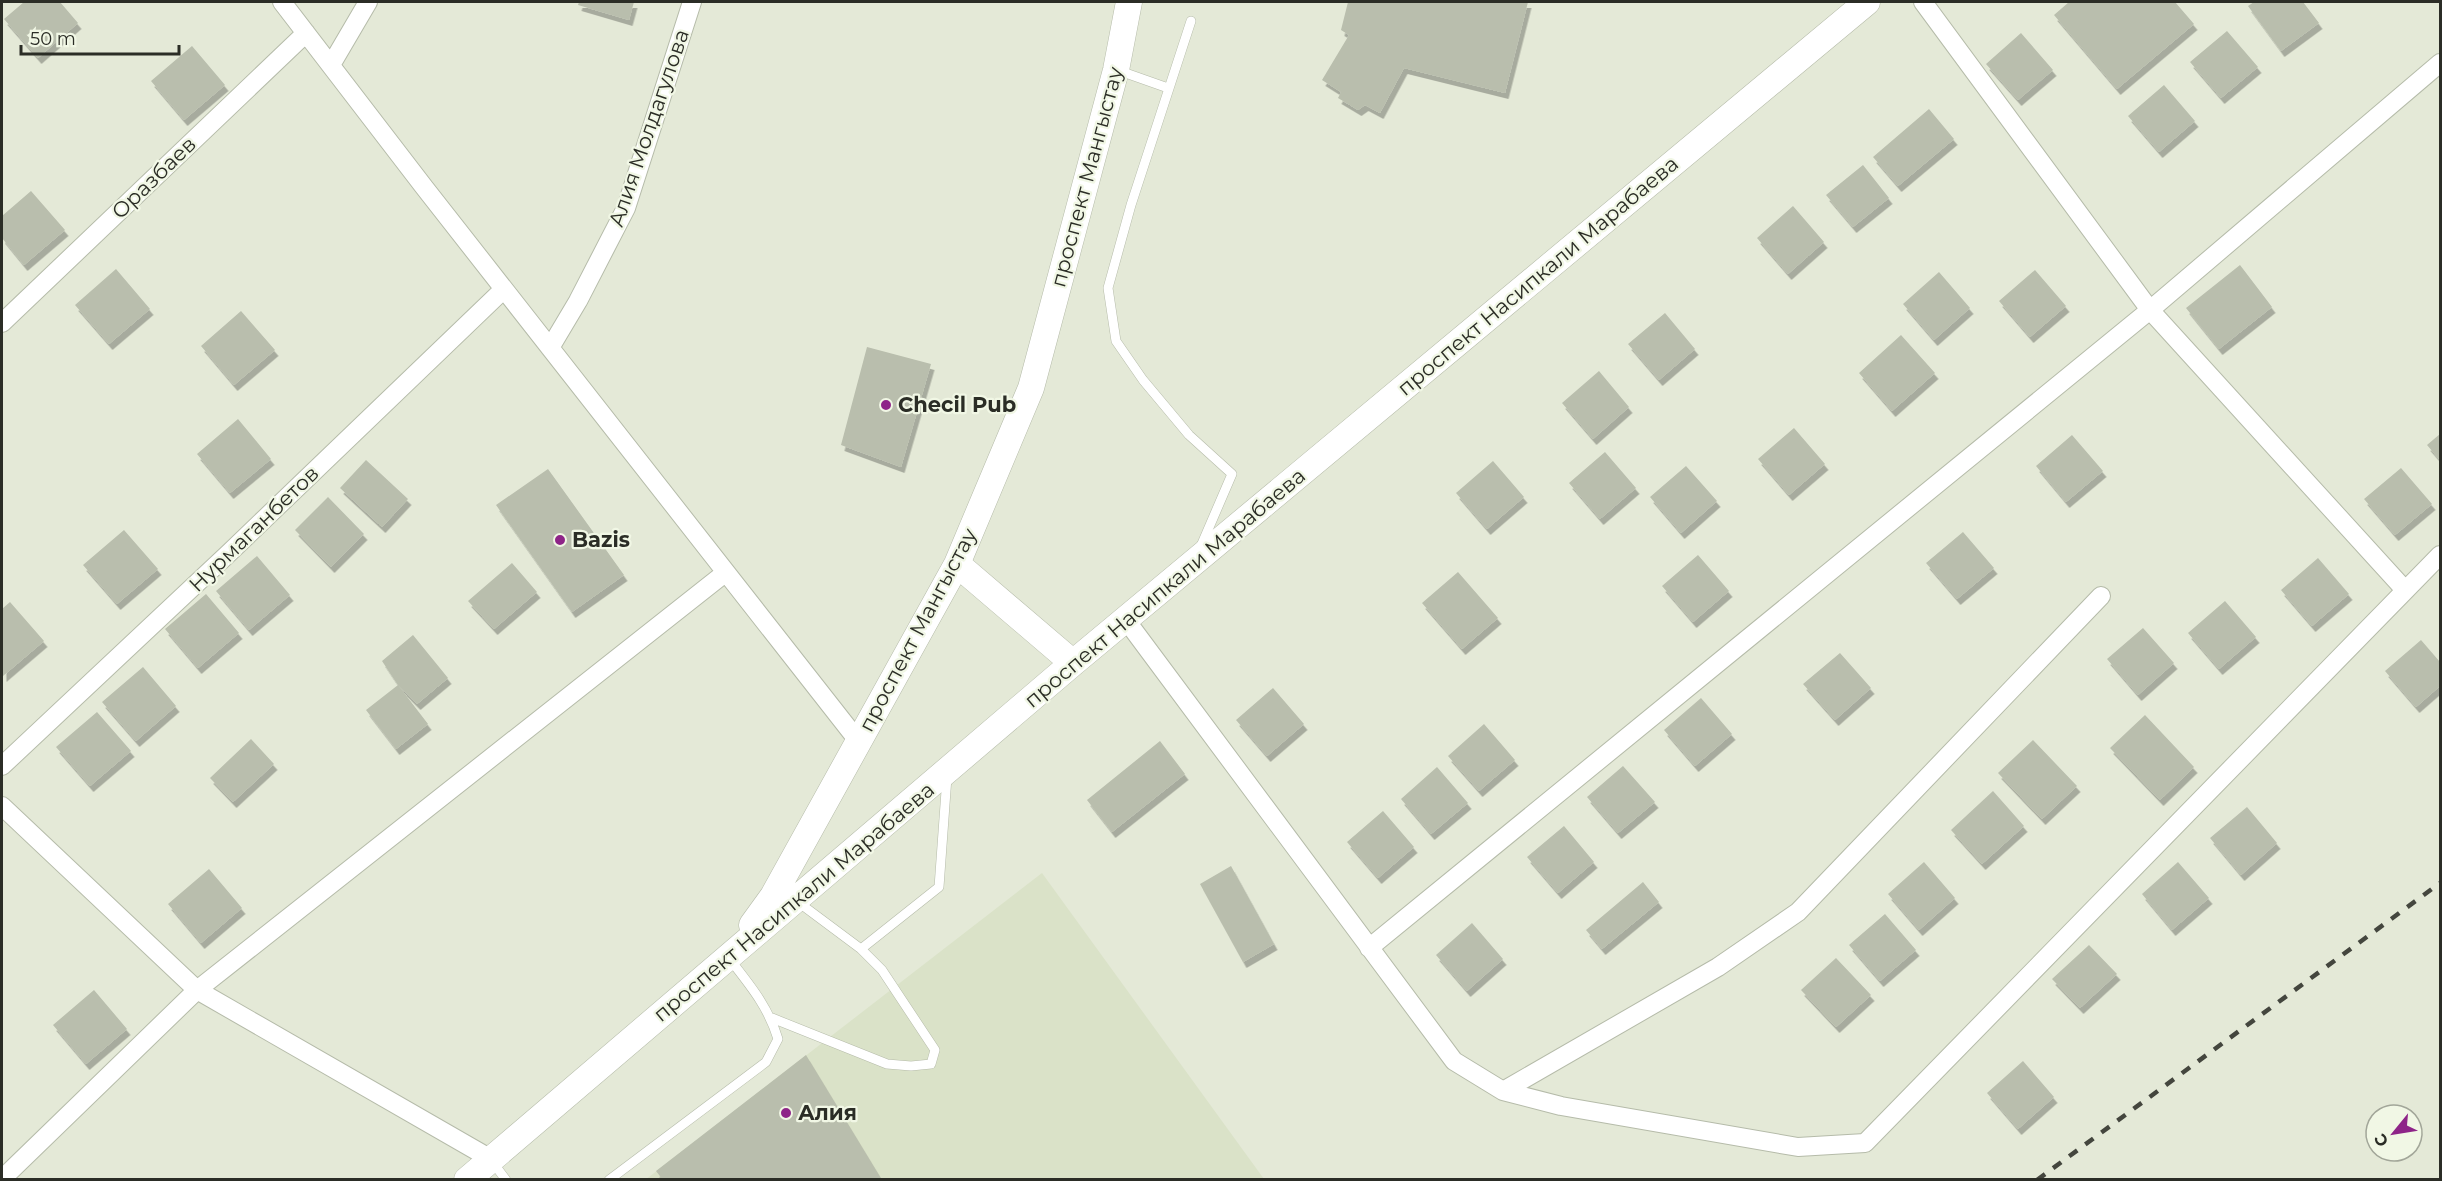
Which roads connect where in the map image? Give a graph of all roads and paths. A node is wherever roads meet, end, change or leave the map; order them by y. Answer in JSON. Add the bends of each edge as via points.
{"nodes":[{"id":1,"x":282,"y":2,"type":"edge"},
{"id":2,"x":368,"y":2,"type":"edge"},
{"id":3,"x":692,"y":2,"type":"edge"},
{"id":4,"x":1129,"y":2,"type":"edge"},
{"id":5,"x":1867,"y":2,"type":"edge"},
{"id":6,"x":1923,"y":2,"type":"edge"},
{"id":7,"x":1191,"y":21,"type":"dead end"},
{"id":8,"x":306,"y":33,"type":"junction"},
{"id":9,"x":2440,"y":63,"type":"edge"},
{"id":10,"x":331,"y":65,"type":"junction"},
{"id":11,"x":1116,"y":69,"type":"junction"},
{"id":12,"x":1168,"y":88,"type":"junction"},
{"id":13,"x":504,"y":289,"type":"junction"},
{"id":14,"x":2150,"y":310,"type":"junction"},
{"id":15,"x":2,"y":323,"type":"edge"},
{"id":16,"x":550,"y":348,"type":"junction"},
{"id":17,"x":2440,"y":555,"type":"edge"},
{"id":18,"x":1194,"y":562,"type":"junction"},
{"id":19,"x":957,"y":564,"type":"junction"},
{"id":20,"x":725,"y":573,"type":"junction"},
{"id":21,"x":2406,"y":591,"type":"junction"},
{"id":22,"x":2102,"y":596,"type":"dead end"},
{"id":23,"x":1126,"y":620,"type":"junction"},
{"id":24,"x":1073,"y":663,"type":"junction"},
{"id":25,"x":859,"y":742,"type":"junction"},
{"id":26,"x":2,"y":766,"type":"edge"},
{"id":27,"x":947,"y":771,"type":"junction"},
{"id":28,"x":2,"y":806,"type":"edge"},
{"id":29,"x":796,"y":901,"type":"junction"},
{"id":30,"x":1369,"y":948,"type":"junction"},
{"id":31,"x":861,"y":949,"type":"junction"},
{"id":32,"x":728,"y":957,"type":"junction"},
{"id":33,"x":197,"y":990,"type":"junction"},
{"id":34,"x":772,"y":1018,"type":"junction"},
{"id":35,"x":1503,"y":1091,"type":"junction"},
{"id":36,"x":491,"y":1159,"type":"junction"},
{"id":37,"x":2,"y":1179,"type":"edge"},
{"id":38,"x":467,"y":1179,"type":"edge"},
{"id":39,"x":506,"y":1179,"type":"edge"},
{"id":40,"x":609,"y":1179,"type":"edge"}],
"edges":[{"from":1,"to":8,"type":"street"},
{"from":2,"to":10,"type":"street"},
{"from":3,"to":16,"type":"street","name":"Алия Молдагулова","via":[[626,208]]},
{"from":4,"to":11,"type":"main road","name":"проспект Мангыстау"},
{"from":5,"to":18,"type":"main road","name":"проспект Насипкали Марабаева"},
{"from":6,"to":14,"type":"street"},
{"from":7,"to":12,"type":"lane"},
{"from":8,"to":10,"type":"street"},
{"from":8,"to":15,"type":"street","name":"Оразбаев"},
{"from":9,"to":14,"type":"street"},
{"from":10,"to":13,"type":"street"},
{"from":11,"to":12,"type":"lane"},
{"from":11,"to":19,"type":"main road","name":"проспект Мангыстау","via":[[1031,388]]},
{"from":12,"to":18,"type":"lane","via":[[1108,288],[1116,341],[1189,435],[1232,474]]},
{"from":13,"to":16,"type":"street"},
{"from":13,"to":26,"type":"street","name":"Нурмаганбетов"},
{"from":14,"to":21,"type":"street"},
{"from":14,"to":30,"type":"street"},
{"from":16,"to":20,"type":"street"},
{"from":17,"to":21,"type":"street"},
{"from":18,"to":23,"type":"main road","name":"проспект Насипкали Марабаева"},
{"from":19,"to":24,"type":"main road"},
{"from":19,"to":25,"type":"main road","name":"проспект Мангыстау"},
{"from":20,"to":25,"type":"street"},
{"from":20,"to":33,"type":"street"},
{"from":21,"to":35,"type":"street","via":[[1865,1143],[1798,1147],[1561,1106]]},
{"from":22,"to":35,"type":"street","via":[[1798,912],[1718,967]]},
{"from":23,"to":24,"type":"main road","name":"проспект Насипкали Марабаева"},
{"from":23,"to":30,"type":"street"},
{"from":24,"to":27,"type":"main road","name":"проспект Насипкали Марабаева"},
{"from":25,"to":32,"type":"main road","name":"проспект Мангыстау","via":[[773,896]]},
{"from":27,"to":29,"type":"main road","name":"проспект Насипкали Марабаева"},
{"from":27,"to":31,"type":"lane","via":[[939,886]]},
{"from":28,"to":33,"type":"street"},
{"from":29,"to":31,"type":"lane"},
{"from":29,"to":32,"type":"main road","name":"проспект Насипкали Марабаева"},
{"from":30,"to":35,"type":"street","via":[[1454,1061]]},
{"from":31,"to":34,"type":"lane","via":[[882,970],[935,1050],[931,1064],[887,1064]]},
{"from":32,"to":34,"type":"lane"},
{"from":32,"to":36,"type":"main road","name":"проспект Насипкали Марабаева"},
{"from":33,"to":36,"type":"street"},
{"from":33,"to":37,"type":"street"},
{"from":34,"to":40,"type":"lane","via":[[778,1039],[766,1062]]},
{"from":36,"to":38,"type":"main road","name":"проспект Насипкали Марабаева"},
{"from":36,"to":39,"type":"lane"}]}
